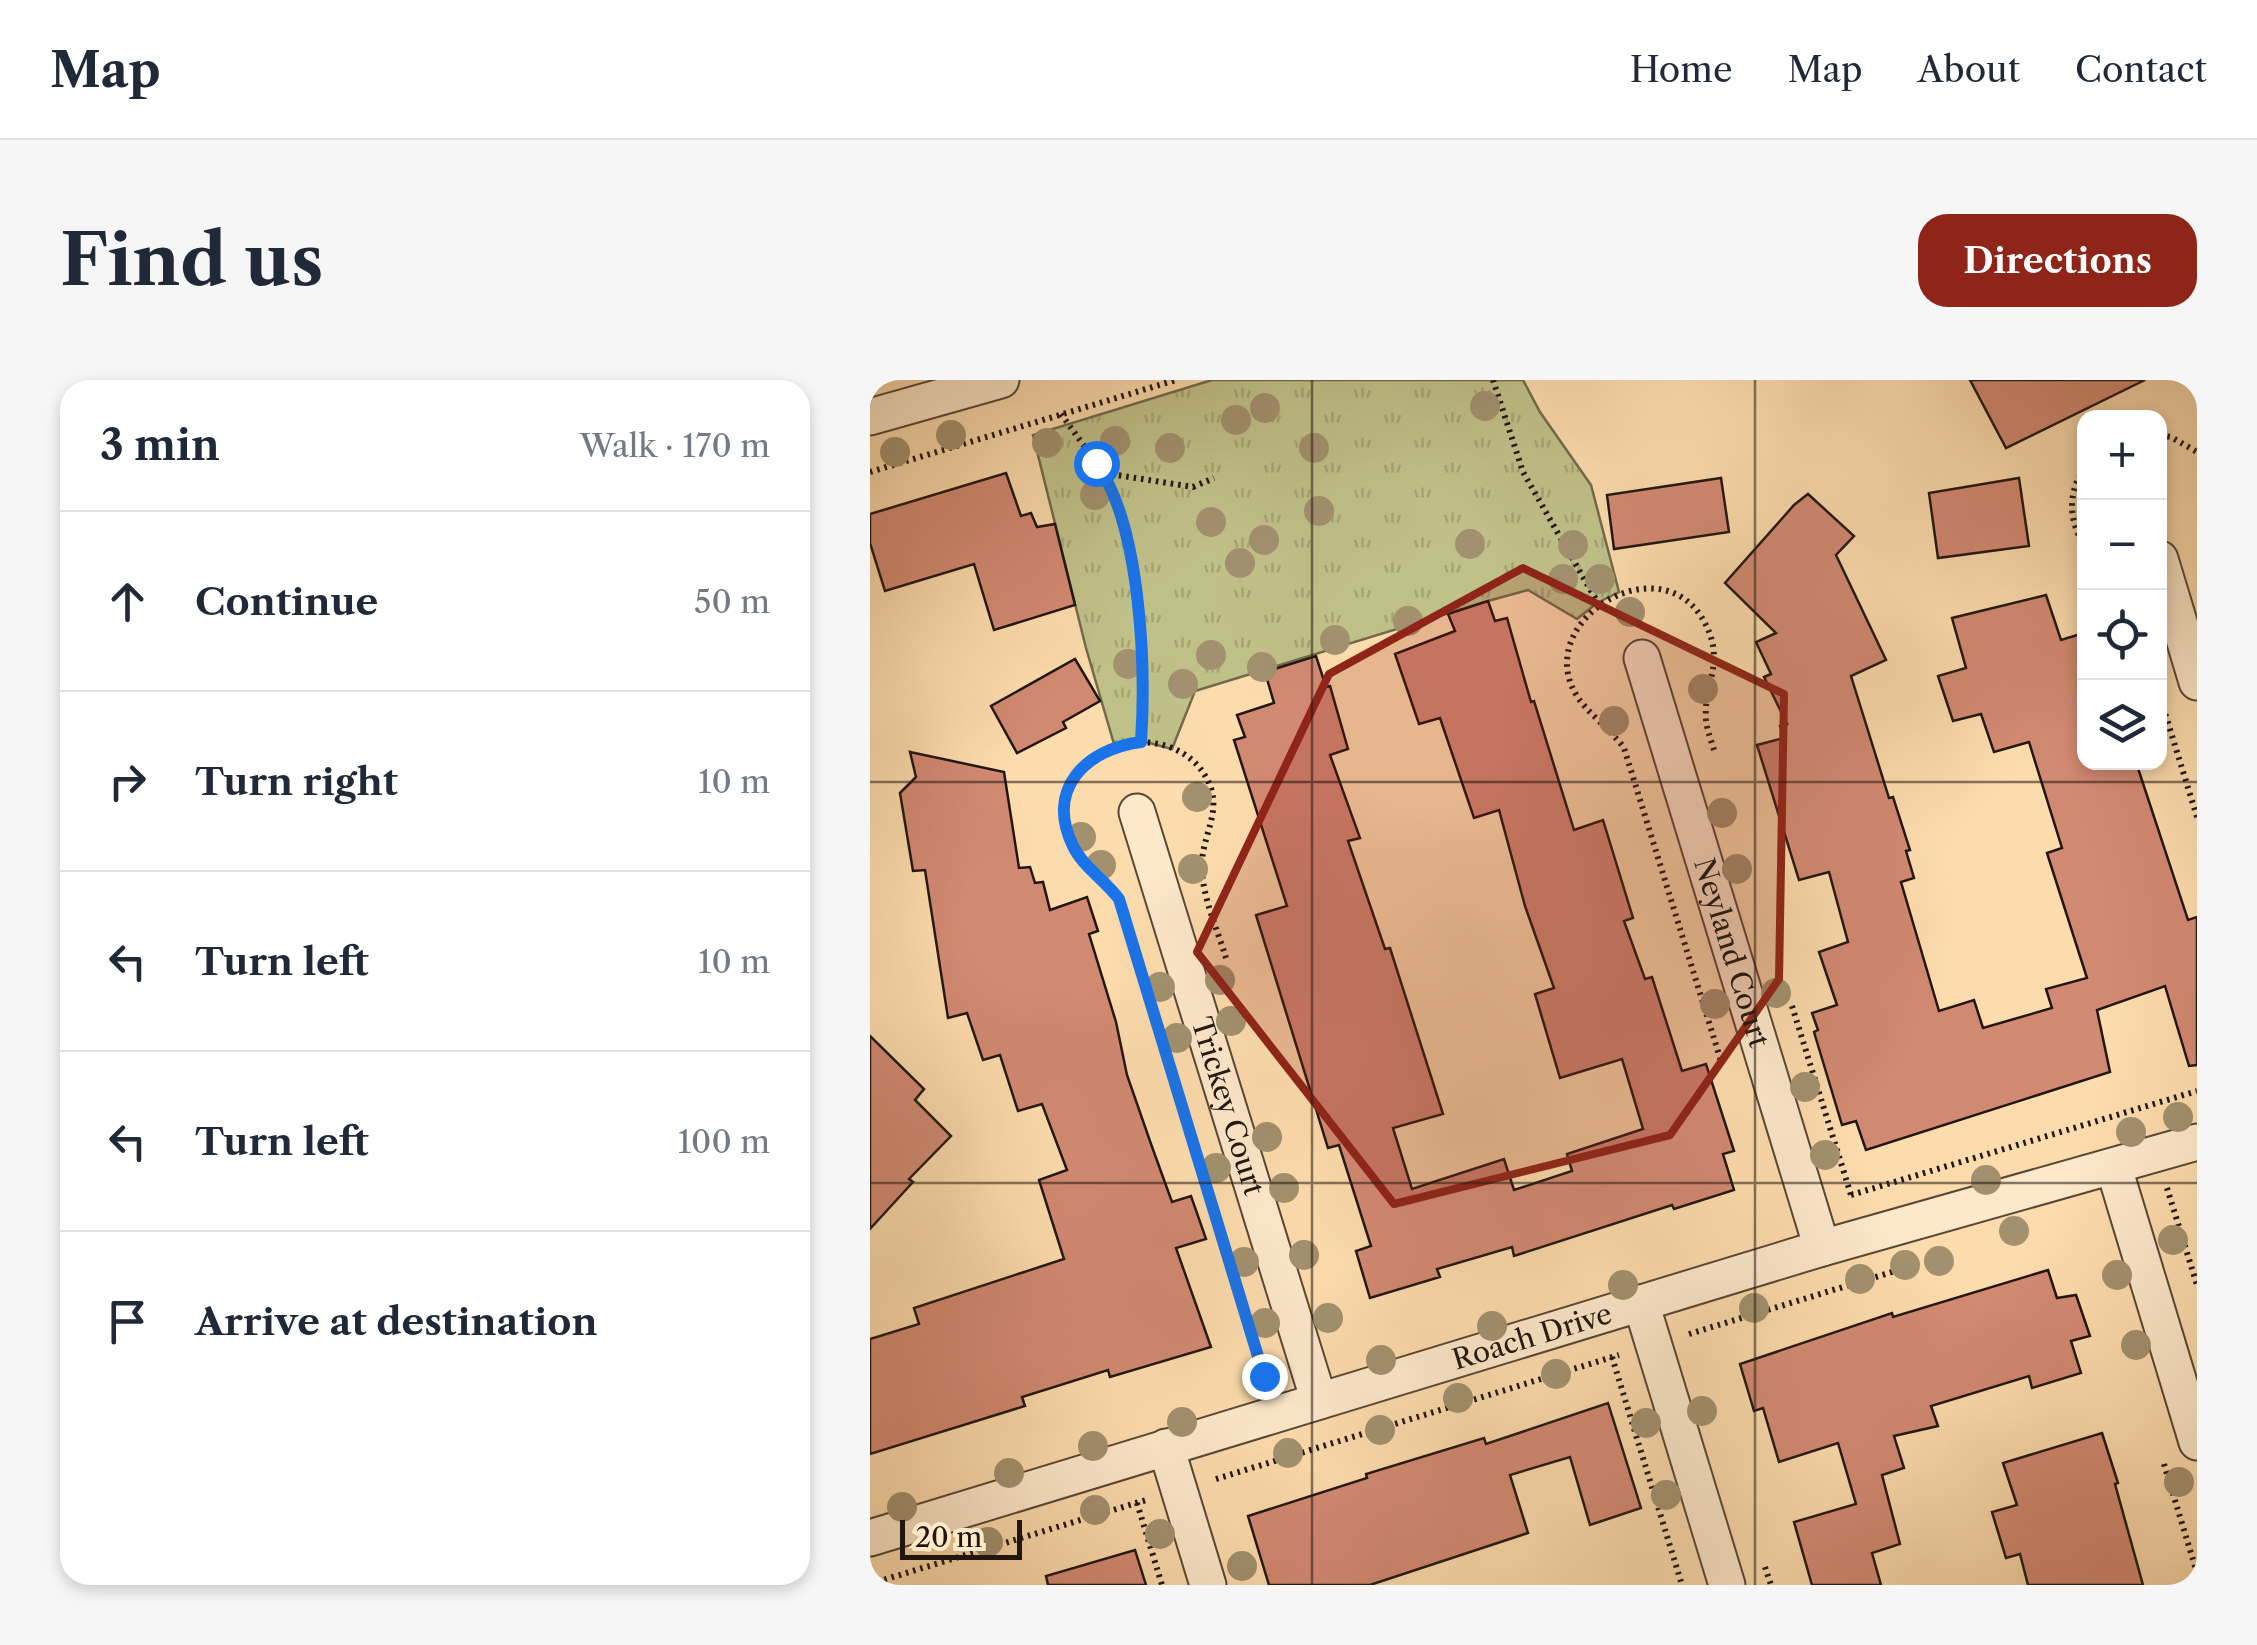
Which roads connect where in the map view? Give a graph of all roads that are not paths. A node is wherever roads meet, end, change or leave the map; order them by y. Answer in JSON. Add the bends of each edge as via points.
{"nodes":[{"id":1,"x":1001,"y":380,"type":"edge"},
{"id":2,"x":870,"y":416,"type":"edge"},
{"id":3,"x":2167,"y":583,"type":"edge"},
{"id":4,"x":1642,"y":658,"type":"dead end"},
{"id":5,"x":2197,"y":682,"type":"edge"},
{"id":6,"x":1137,"y":812,"type":"dead end"},
{"id":7,"x":2197,"y":1142,"type":"edge"},
{"id":8,"x":2119,"y":1185,"type":"junction"},
{"id":9,"x":1822,"y":1248,"type":"junction"},
{"id":10,"x":1641,"y":1303,"type":"junction"},
{"id":11,"x":1319,"y":1401,"type":"junction"},
{"id":12,"x":2197,"y":1442,"type":"edge"},
{"id":13,"x":1166,"y":1447,"type":"junction"},
{"id":14,"x":870,"y":1538,"type":"edge"},
{"id":15,"x":1208,"y":1585,"type":"edge"},
{"id":16,"x":1727,"y":1585,"type":"edge"}],
"edges":[{"from":1,"to":2,"type":"street"},
{"from":3,"to":5,"type":"street"},
{"from":4,"to":9,"type":"street","name":"Neyland Court"},
{"from":6,"to":11,"type":"street","name":"Trickey Court"},
{"from":7,"to":8,"type":"street","name":"Roach Drive"},
{"from":8,"to":9,"type":"street","name":"Roach Drive"},
{"from":8,"to":12,"type":"street"},
{"from":9,"to":10,"type":"street","name":"Roach Drive"},
{"from":10,"to":11,"type":"street","name":"Roach Drive"},
{"from":10,"to":16,"type":"street"},
{"from":11,"to":13,"type":"street","name":"Roach Drive"},
{"from":13,"to":14,"type":"street","name":"Roach Drive"},
{"from":13,"to":15,"type":"street"}]}
